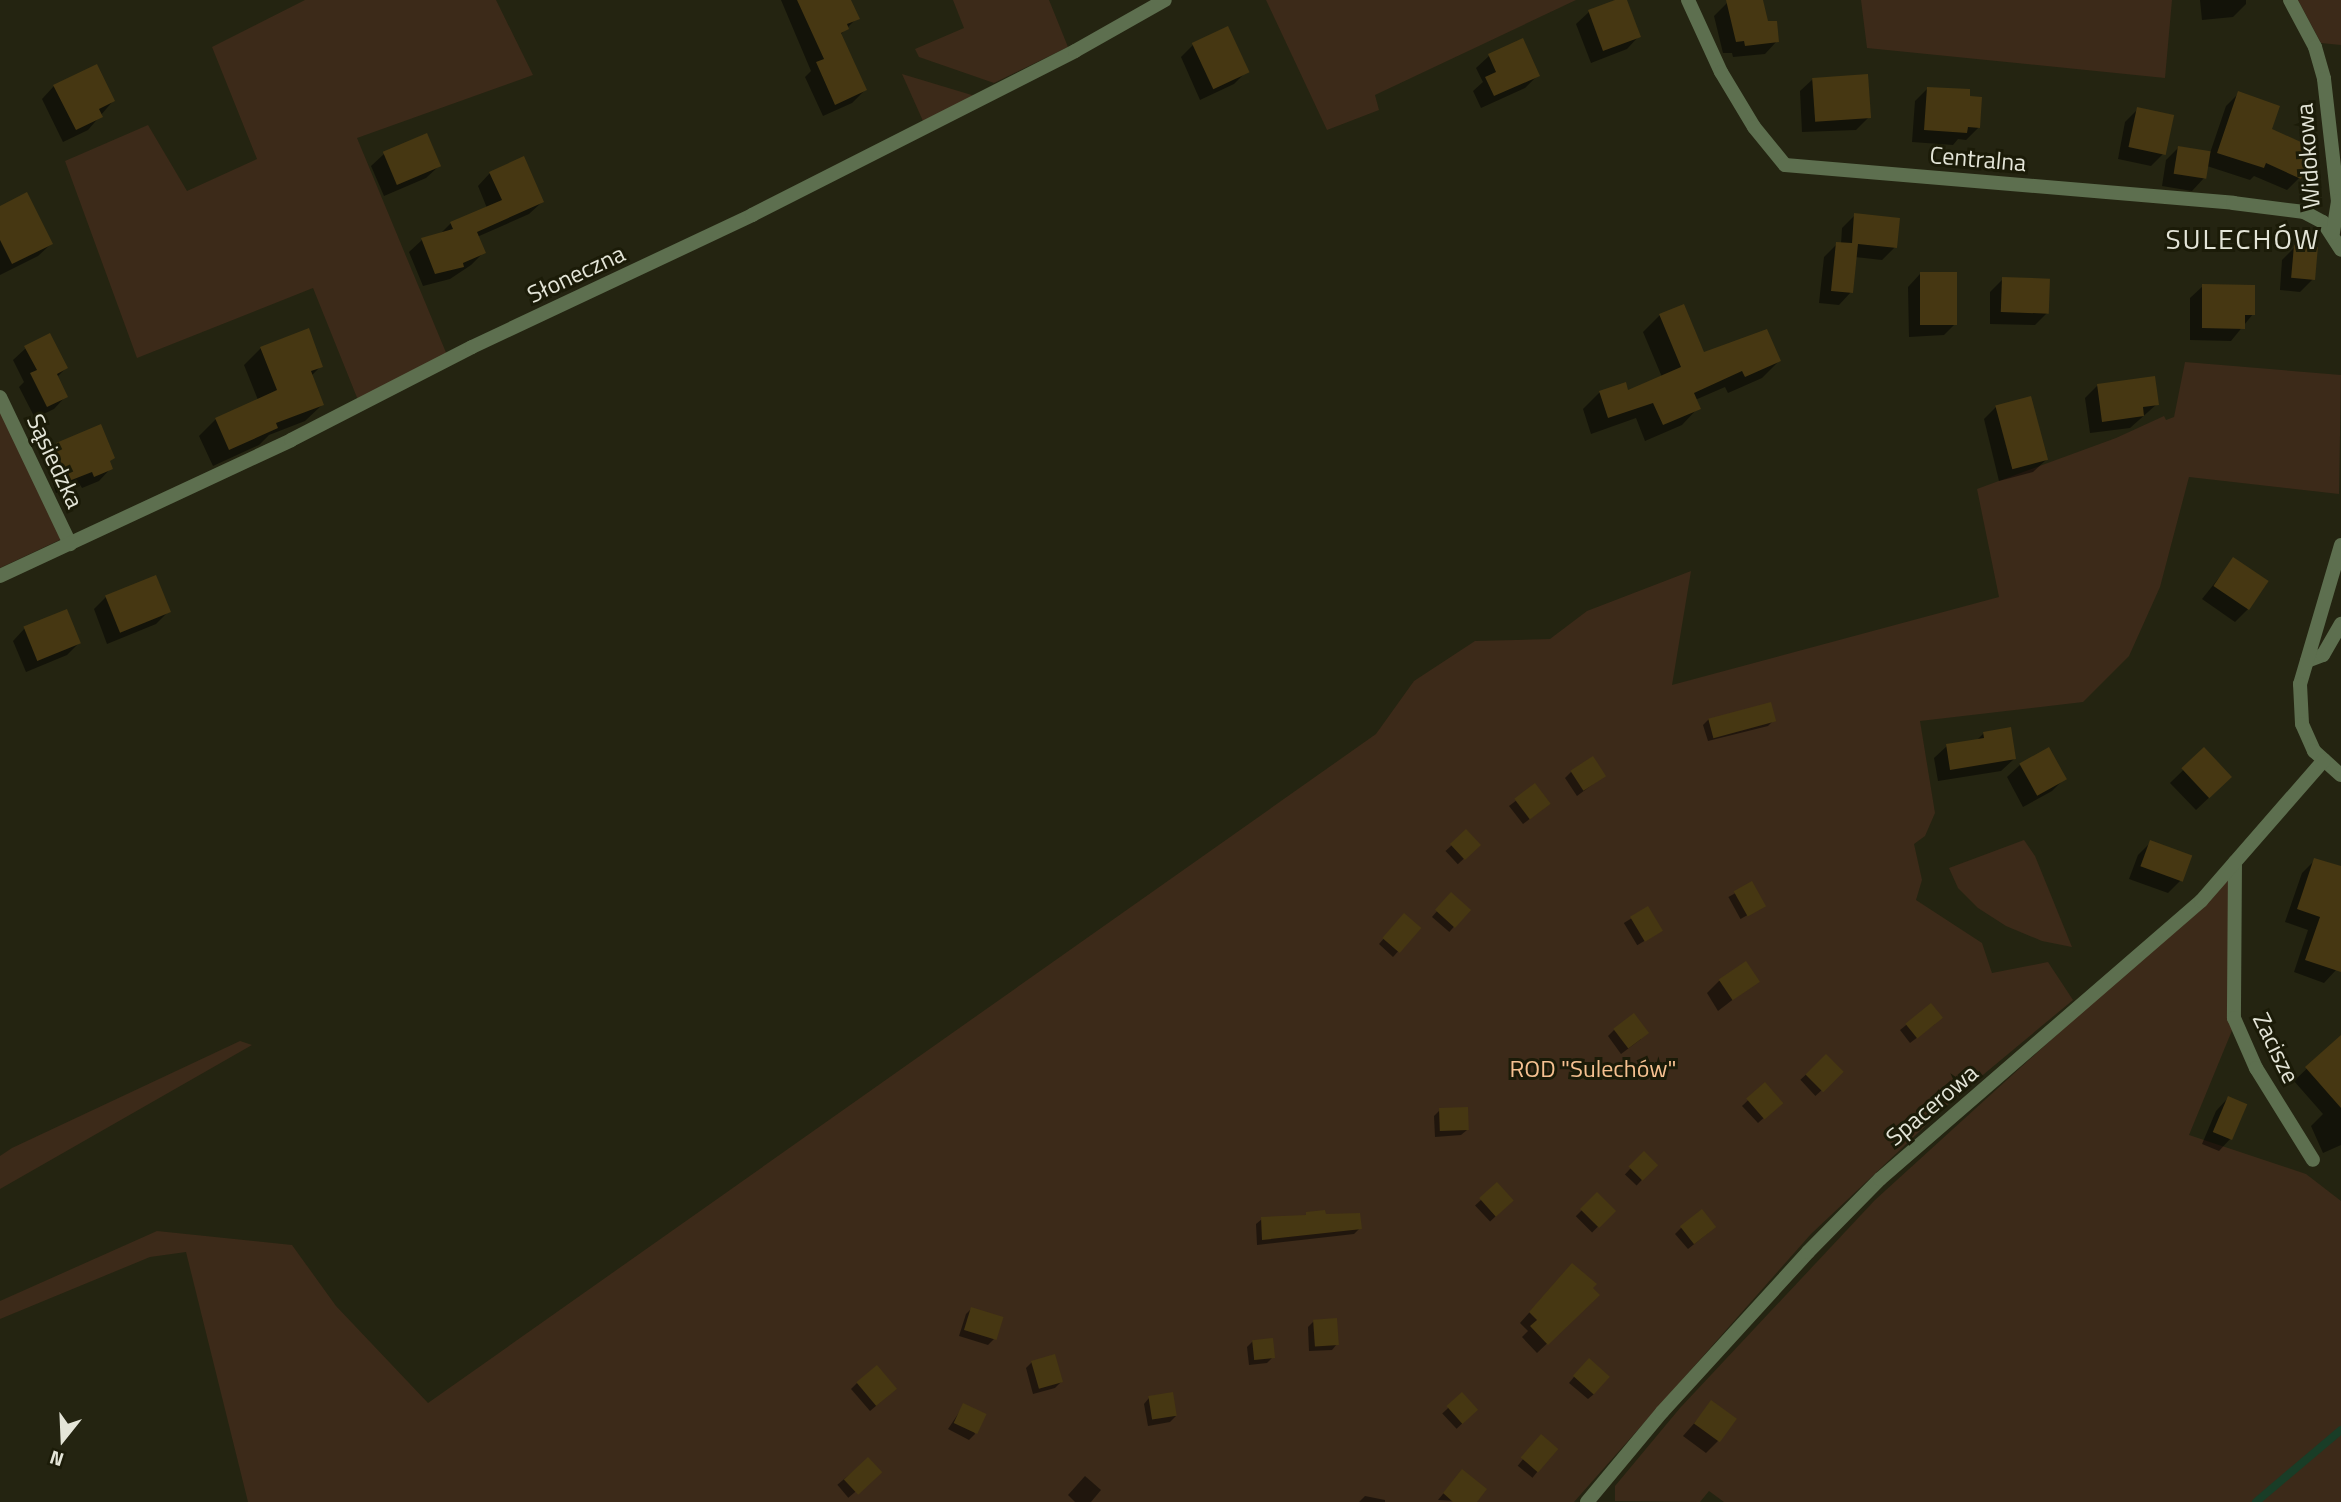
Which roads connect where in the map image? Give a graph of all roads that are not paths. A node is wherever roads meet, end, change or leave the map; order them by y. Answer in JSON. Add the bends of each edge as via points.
{"nodes":[{"id":1,"x":1165,"y":0,"type":"edge"},
{"id":2,"x":1688,"y":0,"type":"edge"},
{"id":3,"x":2290,"y":0,"type":"edge"},
{"id":4,"x":2333,"y":233,"type":"junction"},
{"id":5,"x":2341,"y":250,"type":"edge"},
{"id":6,"x":0,"y":397,"type":"edge"},
{"id":7,"x":70,"y":544,"type":"junction"},
{"id":8,"x":2341,"y":545,"type":"edge"},
{"id":9,"x":0,"y":576,"type":"edge"},
{"id":10,"x":2341,"y":624,"type":"edge"},
{"id":11,"x":2307,"y":661,"type":"junction"},
{"id":12,"x":2324,"y":761,"type":"junction"},
{"id":13,"x":2341,"y":775,"type":"edge"},
{"id":14,"x":2235,"y":862,"type":"junction"},
{"id":15,"x":2313,"y":1160,"type":"dead end"},
{"id":16,"x":1587,"y":1502,"type":"edge"}],
"edges":[{"from":1,"to":7,"type":"street","name":"Słoneczna","via":[[752,215]]},
{"from":2,"to":4,"type":"street","name":"Centralna","via":[[1721,72],[1754,127],[1785,165],[2233,203],[2304,212]]},
{"from":3,"to":4,"type":"street","name":"Widokowa","via":[[2315,47],[2324,79],[2337,174]]},
{"from":4,"to":5,"type":"street","name":"Centralna"},
{"from":6,"to":7,"type":"street","name":"Sąsiedzka"},
{"from":7,"to":9,"type":"street","name":"Słoneczna"},
{"from":8,"to":11,"type":"street"},
{"from":10,"to":11,"type":"street","via":[[2323,655]]},
{"from":11,"to":12,"type":"street","via":[[2300,684],[2302,724]]},
{"from":12,"to":13,"type":"street"},
{"from":12,"to":14,"type":"street","name":"Spacerowa"},
{"from":14,"to":15,"type":"street","name":"Zacisze","via":[[2234,1017],[2256,1068]]},
{"from":14,"to":16,"type":"street","name":"Spacerowa","via":[[2201,901],[1880,1179],[1662,1412]]}]}
